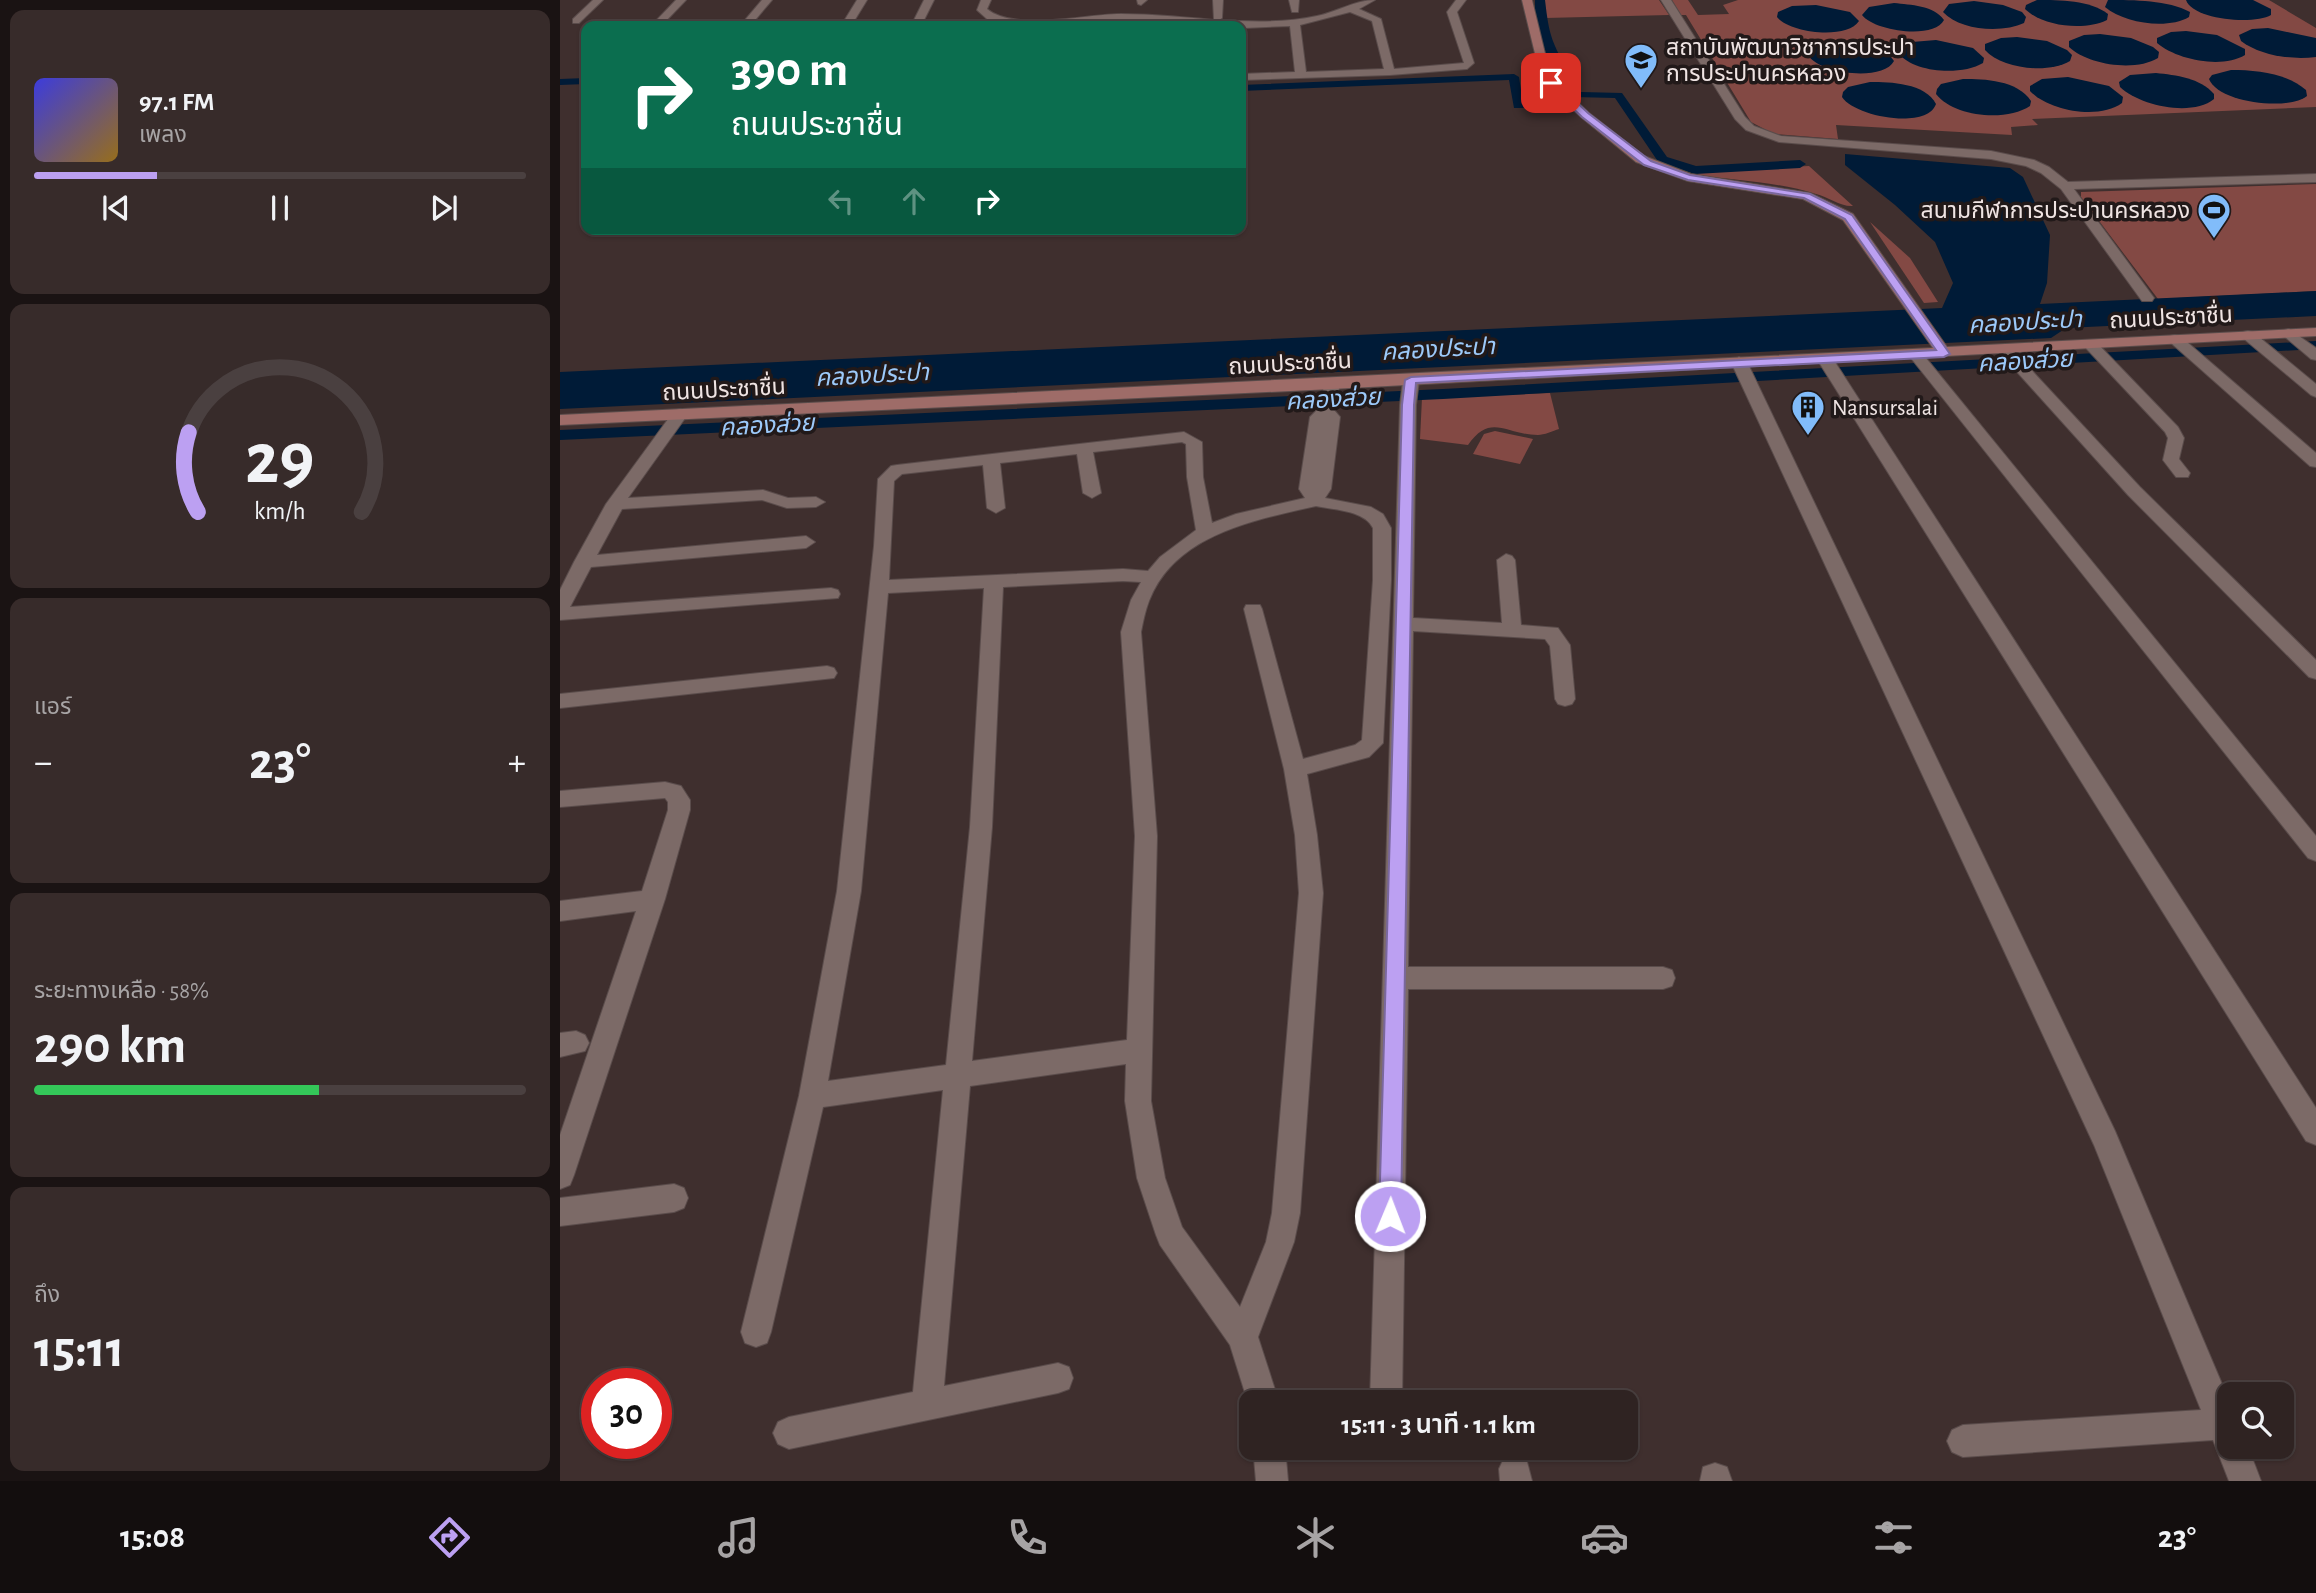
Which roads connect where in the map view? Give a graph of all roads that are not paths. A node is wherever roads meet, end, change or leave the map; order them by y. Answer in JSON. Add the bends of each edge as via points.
{"nodes":[{"id":1,"x":598,"y":0,"type":"edge"},
{"id":2,"x":681,"y":0,"type":"edge"},
{"id":3,"x":767,"y":0,"type":"edge"},
{"id":4,"x":862,"y":0,"type":"edge"},
{"id":5,"x":929,"y":0,"type":"edge"},
{"id":6,"x":986,"y":0,"type":"edge"},
{"id":7,"x":1218,"y":0,"type":"edge"},
{"id":8,"x":1370,"y":0,"type":"edge"},
{"id":9,"x":1461,"y":0,"type":"edge"},
{"id":10,"x":1527,"y":0,"type":"edge"},
{"id":11,"x":1666,"y":0,"type":"edge"},
{"id":12,"x":1351,"y":9,"type":"junction"},
{"id":13,"x":576,"y":21,"type":"dead end"},
{"id":14,"x":661,"y":21,"type":"edge"},
{"id":15,"x":749,"y":21,"type":"edge"},
{"id":16,"x":849,"y":21,"type":"edge"},
{"id":17,"x":918,"y":21,"type":"edge"},
{"id":18,"x":996,"y":21,"type":"edge"},
{"id":19,"x":1216,"y":21,"type":"edge"},
{"id":20,"x":1246,"y":23,"type":"edge"},
{"id":21,"x":1296,"y":23,"type":"junction"},
{"id":22,"x":1390,"y":72,"type":"junction"},
{"id":23,"x":1301,"y":75,"type":"junction"},
{"id":24,"x":1246,"y":77,"type":"edge"},
{"id":25,"x":2316,"y":177,"type":"edge"},
{"id":26,"x":2065,"y":186,"type":"junction"},
{"id":27,"x":2147,"y":298,"type":"dead end"},
{"id":28,"x":2316,"y":332,"type":"edge"},
{"id":29,"x":2294,"y":337,"type":"junction"},
{"id":30,"x":2253,"y":339,"type":"junction"},
{"id":31,"x":2179,"y":343,"type":"junction"},
{"id":32,"x":1941,"y":350,"type":"junction"},
{"id":33,"x":2098,"y":353,"type":"junction"},
{"id":34,"x":2008,"y":354,"type":"junction"},
{"id":35,"x":2316,"y":356,"type":"edge"},
{"id":36,"x":1922,"y":363,"type":"junction"},
{"id":37,"x":1832,"y":369,"type":"junction"},
{"id":38,"x":1743,"y":371,"type":"junction"},
{"id":39,"x":1410,"y":391,"type":"junction"},
{"id":40,"x":2316,"y":392,"type":"edge"},
{"id":41,"x":1330,"y":399,"type":"junction"},
{"id":42,"x":679,"y":416,"type":"junction"},
{"id":43,"x":560,"y":420,"type":"edge"},
{"id":44,"x":1084,"y":448,"type":"junction"},
{"id":45,"x":991,"y":459,"type":"junction"},
{"id":46,"x":2316,"y":462,"type":"edge"},
{"id":47,"x":2182,"y":473,"type":"dead end"},
{"id":48,"x":1093,"y":493,"type":"dead end"},
{"id":49,"x":1316,"y":501,"type":"junction"},
{"id":50,"x":816,"y":502,"type":"dead end"},
{"id":51,"x":615,"y":505,"type":"junction"},
{"id":52,"x":996,"y":508,"type":"dead end"},
{"id":53,"x":1205,"y":532,"type":"junction"},
{"id":54,"x":806,"y":542,"type":"dead end"},
{"id":55,"x":1506,"y":560,"type":"dead end"},
{"id":56,"x":583,"y":562,"type":"junction"},
{"id":57,"x":1153,"y":577,"type":"junction"},
{"id":58,"x":994,"y":582,"type":"junction"},
{"id":59,"x":879,"y":587,"type":"junction"},
{"id":60,"x":831,"y":594,"type":"dead end"},
{"id":61,"x":560,"y":607,"type":"edge"},
{"id":62,"x":1253,"y":609,"type":"dead end"},
{"id":63,"x":560,"y":614,"type":"edge"},
{"id":64,"x":1403,"y":624,"type":"junction"},
{"id":65,"x":1512,"y":630,"type":"junction"},
{"id":66,"x":2316,"y":672,"type":"edge"},
{"id":67,"x":827,"y":673,"type":"dead end"},
{"id":68,"x":1565,"y":699,"type":"dead end"},
{"id":69,"x":560,"y":701,"type":"edge"},
{"id":70,"x":1295,"y":769,"type":"junction"},
{"id":71,"x":560,"y":799,"type":"edge"},
{"id":72,"x":2316,"y":852,"type":"edge"},
{"id":73,"x":653,"y":899,"type":"junction"},
{"id":74,"x":560,"y":911,"type":"edge"},
{"id":75,"x":1395,"y":978,"type":"junction"},
{"id":76,"x":1663,"y":978,"type":"dead end"},
{"id":77,"x":1138,"y":1051,"type":"junction"},
{"id":78,"x":959,"y":1076,"type":"junction"},
{"id":79,"x":812,"y":1096,"type":"junction"},
{"id":80,"x":2316,"y":1132,"type":"edge"},
{"id":81,"x":560,"y":1175,"type":"edge"},
{"id":82,"x":674,"y":1198,"type":"dead end"},
{"id":83,"x":560,"y":1212,"type":"edge"},
{"id":84,"x":756,"y":1332,"type":"dead end"},
{"id":85,"x":1243,"y":1337,"type":"junction"},
{"id":86,"x":1058,"y":1378,"type":"dead end"},
{"id":87,"x":1259,"y":1390,"type":"edge"},
{"id":88,"x":1386,"y":1390,"type":"edge"},
{"id":89,"x":928,"y":1405,"type":"junction"},
{"id":90,"x":2217,"y":1411,"type":"edge"},
{"id":91,"x":789,"y":1433,"type":"dead end"},
{"id":92,"x":2217,"y":1438,"type":"edge"},
{"id":93,"x":1963,"y":1441,"type":"dead end"},
{"id":94,"x":2236,"y":1459,"type":"edge"},
{"id":95,"x":1270,"y":1460,"type":"edge"},
{"id":96,"x":1272,"y":1481,"type":"edge"},
{"id":97,"x":2245,"y":1481,"type":"edge"}],
"edges":[{"from":1,"to":13,"type":"street"},
{"from":2,"to":14,"type":"street"},
{"from":3,"to":15,"type":"street"},
{"from":4,"to":16,"type":"street"},
{"from":5,"to":17,"type":"street"},
{"from":6,"to":18,"type":"street","via":[[982,10]]},
{"from":7,"to":19,"type":"street"},
{"from":8,"to":12,"type":"street"},
{"from":9,"to":22,"type":"street","via":[[1452,12],[1467,66]]},
{"from":10,"to":32,"type":"main road","via":[[1551,83],[1585,115],[1640,159],[1688,177],[1791,192],[1848,217]]},
{"from":11,"to":26,"type":"street","via":[[1750,128],[1779,139],[2013,158],[2045,170]]},
{"from":12,"to":21,"type":"street"},
{"from":12,"to":22,"type":"street","via":[[1376,19]]},
{"from":20,"to":21,"type":"street"},
{"from":21,"to":23,"type":"street"},
{"from":22,"to":23,"type":"street"},
{"from":23,"to":24,"type":"street"},
{"from":25,"to":26,"type":"street"},
{"from":26,"to":27,"type":"street"},
{"from":28,"to":29,"type":"main road","name":"ถนนประชาชื่น"},
{"from":29,"to":30,"type":"main road","name":"ถนนประชาชื่น"},
{"from":29,"to":35,"type":"street"},
{"from":30,"to":31,"type":"main road","name":"ถนนประชาชื่น"},
{"from":30,"to":40,"type":"street"},
{"from":31,"to":33,"type":"main road","name":"ถนนประชาชื่น"},
{"from":31,"to":46,"type":"street"},
{"from":32,"to":34,"type":"main road","name":"ถนนประชาชื่น"},
{"from":32,"to":36,"type":"main road","name":"ถนนประชาชื่น"},
{"from":33,"to":34,"type":"main road","name":"ถนนประชาชื่น"},
{"from":33,"to":47,"type":"street","via":[[2172,430],[2176,438],[2171,460]]},
{"from":34,"to":66,"type":"street","via":[[2144,501]]},
{"from":36,"to":37,"type":"main road","name":"ถนนประชาชื่น"},
{"from":36,"to":72,"type":"street"},
{"from":37,"to":38,"type":"main road","name":"ถนนประชาชื่น"},
{"from":37,"to":80,"type":"street"},
{"from":38,"to":39,"type":"main road","name":"ถนนประชาชื่น"},
{"from":38,"to":90,"type":"street","via":[[2105,1140]]},
{"from":39,"to":41,"type":"main road","name":"ถนนประชาชื่น"},
{"from":39,"to":64,"type":"street"},
{"from":41,"to":42,"type":"main road","name":"ถนนประชาชื่น"},
{"from":41,"to":49,"type":"street","via":[[1331,428]]},
{"from":42,"to":43,"type":"main road","name":"ถนนประชาชื่น"},
{"from":42,"to":51,"type":"street"},
{"from":44,"to":45,"type":"street"},
{"from":44,"to":48,"type":"street"},
{"from":44,"to":53,"type":"street","via":[[1191,438]]},
{"from":45,"to":52,"type":"street"},
{"from":45,"to":59,"type":"street","via":[[890,474]]},
{"from":49,"to":53,"type":"street","via":[[1242,518]]},
{"from":49,"to":70,"type":"street","via":[[1365,510],[1382,528],[1372,743],[1362,751]]},
{"from":50,"to":51,"type":"street","via":[[787,503],[764,495]]},
{"from":51,"to":56,"type":"street"},
{"from":53,"to":57,"type":"street","via":[[1166,561]]},
{"from":54,"to":56,"type":"street"},
{"from":55,"to":65,"type":"street"},
{"from":56,"to":61,"type":"street"},
{"from":57,"to":58,"type":"street"},
{"from":57,"to":77,"type":"street","via":[[1130,632],[1146,836]]},
{"from":58,"to":59,"type":"street"},
{"from":58,"to":78,"type":"street","via":[[981,827]]},
{"from":59,"to":79,"type":"street","via":[[849,891]]},
{"from":60,"to":63,"type":"street"},
{"from":62,"to":70,"type":"street"},
{"from":64,"to":65,"type":"street"},
{"from":64,"to":75,"type":"street"},
{"from":65,"to":68,"type":"street","via":[[1557,637]]},
{"from":67,"to":69,"type":"street"},
{"from":70,"to":85,"type":"street","via":[[1311,893],[1286,1213],[1280,1242]]},
{"from":71,"to":73,"type":"street","via":[[673,792],[679,810]]},
{"from":73,"to":74,"type":"street"},
{"from":73,"to":81,"type":"street"},
{"from":75,"to":76,"type":"street"},
{"from":75,"to":88,"type":"street"},
{"from":77,"to":78,"type":"street"},
{"from":77,"to":85,"type":"street","via":[[1138,1101],[1151,1178],[1170,1235]]},
{"from":78,"to":79,"type":"street"},
{"from":78,"to":89,"type":"street"},
{"from":79,"to":84,"type":"street"},
{"from":82,"to":83,"type":"street"},
{"from":85,"to":87,"type":"street"},
{"from":86,"to":89,"type":"street"},
{"from":89,"to":91,"type":"street"},
{"from":92,"to":93,"type":"street"},
{"from":94,"to":97,"type":"street"},
{"from":95,"to":96,"type":"street"}]}
